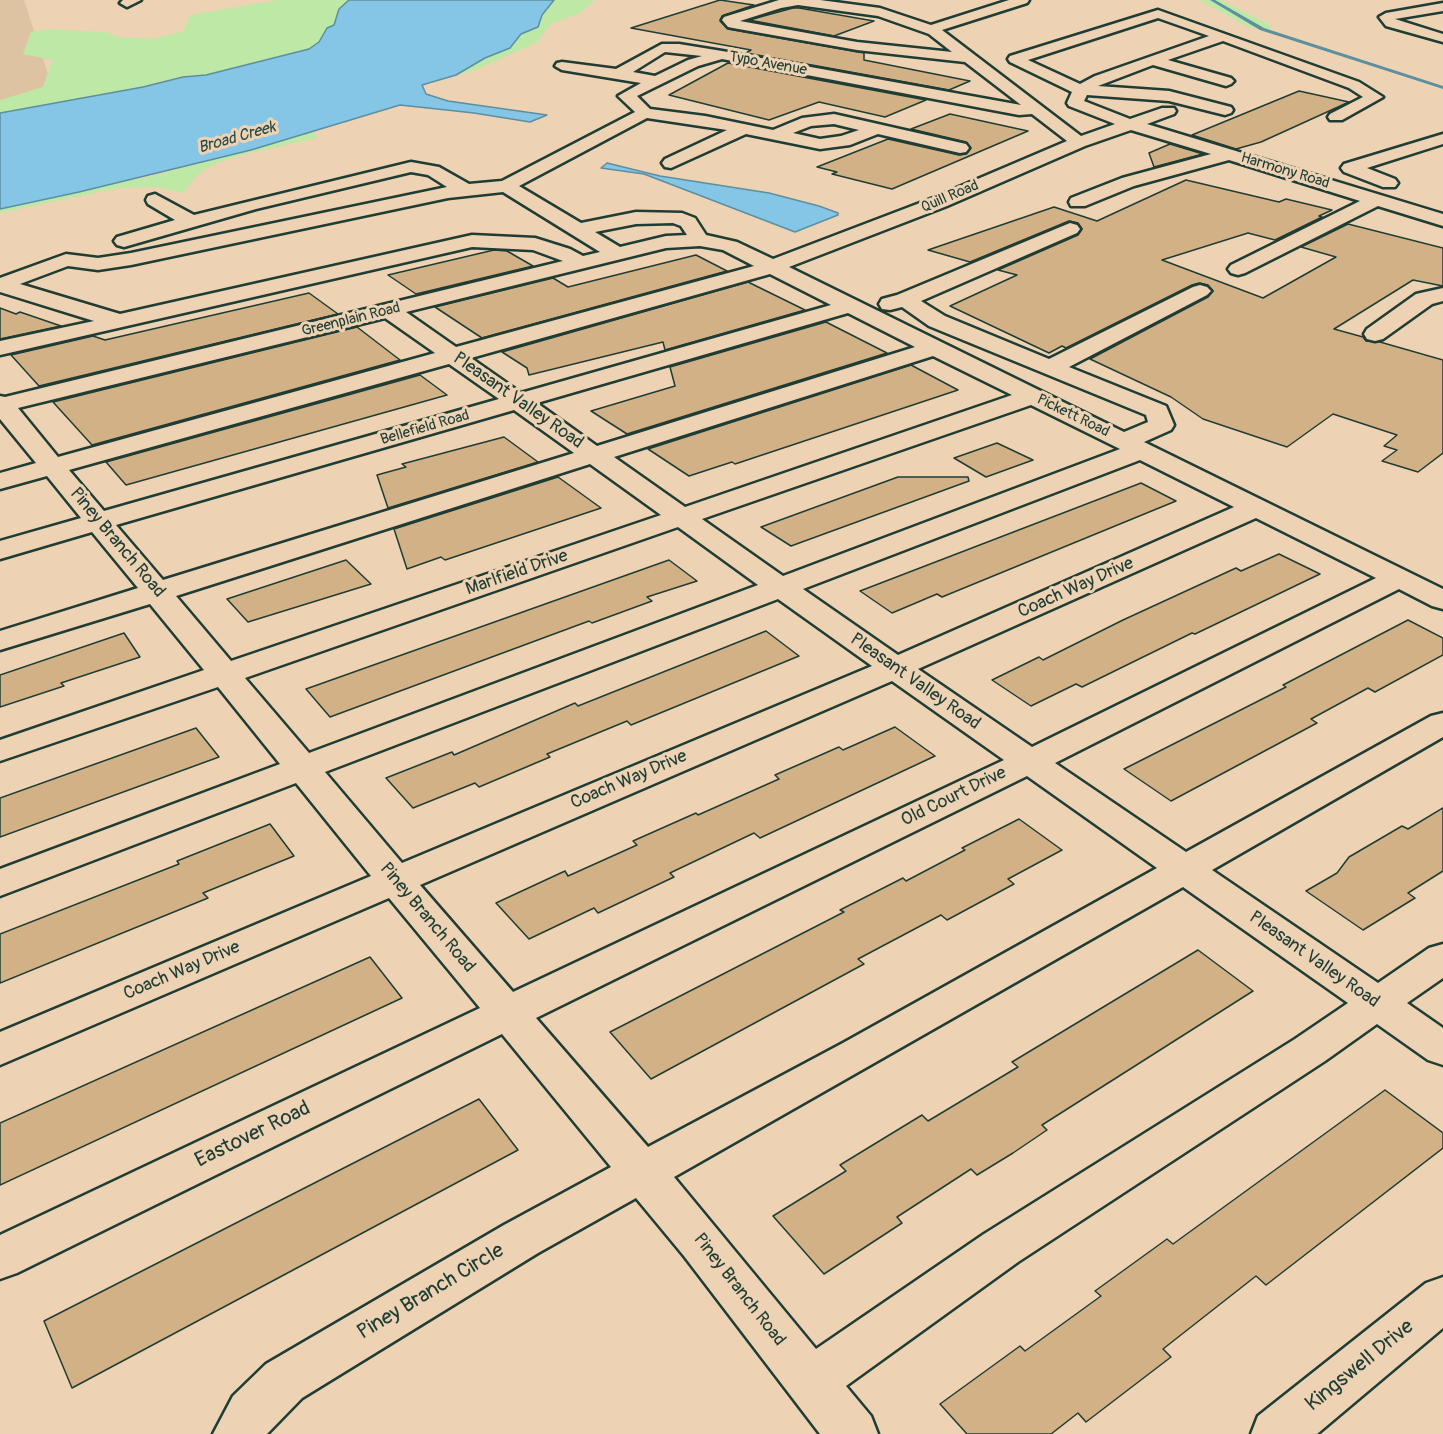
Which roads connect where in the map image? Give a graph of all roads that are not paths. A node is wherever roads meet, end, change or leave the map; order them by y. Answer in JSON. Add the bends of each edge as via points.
{"nodes":[{"id":1,"x":1022,"y":0,"type":"edge"},
{"id":2,"x":984,"y":5,"type":"edge"},
{"id":3,"x":1443,"y":7,"type":"edge"},
{"id":4,"x":934,"y":31,"type":"junction"},
{"id":5,"x":675,"y":36,"type":"dead end"},
{"id":6,"x":1223,"y":36,"type":"junction"},
{"id":7,"x":1443,"y":38,"type":"edge"},
{"id":8,"x":1077,"y":40,"type":"junction"},
{"id":9,"x":1099,"y":46,"type":"dead end"},
{"id":10,"x":662,"y":48,"type":"junction"},
{"id":11,"x":1132,"y":55,"type":"dead end"},
{"id":12,"x":722,"y":56,"type":"junction"},
{"id":13,"x":968,"y":58,"type":"junction"},
{"id":14,"x":1154,"y":60,"type":"junction"},
{"id":15,"x":1293,"y":63,"type":"junction"},
{"id":16,"x":562,"y":66,"type":"dead end"},
{"id":17,"x":1271,"y":69,"type":"dead end"},
{"id":18,"x":619,"y":74,"type":"junction"},
{"id":19,"x":658,"y":81,"type":"junction"},
{"id":20,"x":1081,"y":90,"type":"junction"},
{"id":21,"x":1168,"y":103,"type":"junction"},
{"id":22,"x":1037,"y":110,"type":"junction"},
{"id":23,"x":1225,"y":110,"type":"dead end"},
{"id":24,"x":645,"y":113,"type":"junction"},
{"id":25,"x":1336,"y":117,"type":"dead end"},
{"id":26,"x":1127,"y":123,"type":"junction"},
{"id":27,"x":743,"y":129,"type":"junction"},
{"id":28,"x":877,"y":129,"type":"junction"},
{"id":29,"x":775,"y":135,"type":"junction"},
{"id":30,"x":1443,"y":139,"type":"edge"},
{"id":31,"x":1080,"y":142,"type":"junction"},
{"id":32,"x":960,"y":148,"type":"dead end"},
{"id":33,"x":1231,"y":154,"type":"junction"},
{"id":34,"x":671,"y":163,"type":"dead end"},
{"id":35,"x":506,"y":186,"type":"junction"},
{"id":36,"x":464,"y":189,"type":"junction"},
{"id":37,"x":155,"y":200,"type":"dead end"},
{"id":38,"x":1378,"y":200,"type":"junction"},
{"id":39,"x":1078,"y":202,"type":"dead end"},
{"id":40,"x":251,"y":205,"type":"junction"},
{"id":41,"x":1439,"y":213,"type":"edge"},
{"id":42,"x":190,"y":221,"type":"junction"},
{"id":43,"x":279,"y":229,"type":"junction"},
{"id":44,"x":1070,"y":229,"type":"dead end"},
{"id":45,"x":578,"y":230,"type":"junction"},
{"id":46,"x":700,"y":240,"type":"junction"},
{"id":47,"x":617,"y":254,"type":"junction"},
{"id":48,"x":66,"y":260,"type":"junction"},
{"id":49,"x":580,"y":263,"type":"junction"},
{"id":50,"x":772,"y":267,"type":"junction"},
{"id":51,"x":1238,"y":269,"type":"dead end"},
{"id":52,"x":1200,"y":291,"type":"dead end"},
{"id":53,"x":1443,"y":294,"type":"edge"},
{"id":54,"x":905,"y":300,"type":"junction"},
{"id":55,"x":856,"y":309,"type":"junction"},
{"id":56,"x":390,"y":311,"type":"junction"},
{"id":57,"x":120,"y":321,"type":"junction"},
{"id":58,"x":937,"y":321,"type":"junction"},
{"id":59,"x":902,"y":332,"type":"junction"},
{"id":60,"x":1374,"y":334,"type":"dead end"},
{"id":61,"x":0,"y":348,"type":"edge"},
{"id":62,"x":935,"y":348,"type":"junction"},
{"id":63,"x":453,"y":355,"type":"junction"},
{"id":64,"x":1047,"y":365,"type":"junction"},
{"id":65,"x":1007,"y":383,"type":"junction"},
{"id":66,"x":1034,"y":396,"type":"junction"},
{"id":67,"x":518,"y":401,"type":"junction"},
{"id":68,"x":1,"y":404,"type":"edge"},
{"id":69,"x":1133,"y":445,"type":"junction"},
{"id":70,"x":596,"y":456,"type":"junction"},
{"id":71,"x":53,"y":466,"type":"junction"},
{"id":72,"x":0,"y":481,"type":"edge"},
{"id":73,"x":1257,"y":507,"type":"junction"},
{"id":74,"x":681,"y":517,"type":"junction"},
{"id":75,"x":98,"y":522,"type":"junction"},
{"id":76,"x":0,"y":550,"type":"edge"},
{"id":77,"x":1399,"y":578,"type":"junction"},
{"id":78,"x":780,"y":587,"type":"junction"},
{"id":79,"x":158,"y":592,"type":"junction"},
{"id":80,"x":1443,"y":600,"type":"edge"},
{"id":81,"x":0,"y":642,"type":"edge"},
{"id":82,"x":895,"y":668,"type":"junction"},
{"id":83,"x":225,"y":673,"type":"junction"},
{"id":84,"x":1443,"y":723,"type":"edge"},
{"id":85,"x":0,"y":751,"type":"edge"},
{"id":86,"x":1029,"y":761,"type":"junction"},
{"id":87,"x":304,"y":769,"type":"junction"},
{"id":88,"x":1185,"y":870,"type":"junction"},
{"id":89,"x":395,"y":880,"type":"junction"},
{"id":90,"x":0,"y":883,"type":"edge"},
{"id":91,"x":1443,"y":958,"type":"edge"},
{"id":92,"x":1377,"y":1003,"type":"junction"},
{"id":93,"x":507,"y":1013,"type":"junction"},
{"id":94,"x":0,"y":1049,"type":"edge"},
{"id":95,"x":1443,"y":1049,"type":"edge"},
{"id":96,"x":642,"y":1173,"type":"junction"},
{"id":97,"x":0,"y":1258,"type":"edge"},
{"id":98,"x":1443,"y":1298,"type":"edge"},
{"id":99,"x":811,"y":1382,"type":"junction"},
{"id":100,"x":239,"y":1434,"type":"edge"},
{"id":101,"x":852,"y":1434,"type":"edge"},
{"id":102,"x":1277,"y":1434,"type":"edge"}],
"edges":[{"from":1,"to":2,"type":"street"},
{"from":2,"to":4,"type":"street"},
{"from":3,"to":7,"type":"street","via":[[1386,17],[1391,23]]},
{"from":4,"to":13,"type":"street"},
{"from":4,"to":13,"type":"street","via":[[880,12],[798,1],[729,20],[733,24],[857,46]]},
{"from":5,"to":10,"type":"street"},
{"from":6,"to":8,"type":"street","via":[[1158,14]]},
{"from":6,"to":14,"type":"street"},
{"from":6,"to":15,"type":"street"},
{"from":8,"to":9,"type":"street"},
{"from":8,"to":20,"type":"street","via":[[1015,59]]},
{"from":10,"to":12,"type":"street"},
{"from":10,"to":18,"type":"street"},
{"from":11,"to":14,"type":"street"},
{"from":12,"to":19,"type":"street","name":"Typo Avenue","via":[[693,63]]},
{"from":12,"to":22,"type":"street","name":"Typo Avenue","via":[[1019,110]]},
{"from":13,"to":22,"type":"street"},
{"from":14,"to":20,"type":"street"},
{"from":14,"to":21,"type":"street","name":"Quill Road","via":[[1232,79]]},
{"from":15,"to":17,"type":"street"},
{"from":15,"to":25,"type":"street","via":[[1354,85],[1375,97]]},
{"from":16,"to":18,"type":"street"},
{"from":18,"to":19,"type":"street"},
{"from":19,"to":24,"type":"street","name":"Typo Avenue","via":[[626,96]]},
{"from":20,"to":21,"type":"street"},
{"from":20,"to":26,"type":"street","name":"Harmony Road","via":[[1075,104]]},
{"from":21,"to":23,"type":"street"},
{"from":21,"to":26,"type":"street","name":"Quill Road"},
{"from":22,"to":31,"type":"street"},
{"from":24,"to":27,"type":"street"},
{"from":24,"to":35,"type":"street"},
{"from":26,"to":31,"type":"street","name":"Quill Road"},
{"from":26,"to":33,"type":"street","name":"Harmony Road"},
{"from":27,"to":29,"type":"street"},
{"from":27,"to":34,"type":"street"},
{"from":28,"to":29,"type":"street","via":[[844,141],[820,144]]},
{"from":28,"to":29,"type":"street","via":[[834,118],[808,121]]},
{"from":28,"to":32,"type":"street"},
{"from":30,"to":41,"type":"street","via":[[1350,168]]},
{"from":31,"to":50,"type":"street","name":"Quill Road"},
{"from":33,"to":38,"type":"street","name":"Harmony Road"},
{"from":33,"to":39,"type":"street","via":[[1128,182]]},
{"from":35,"to":36,"type":"street"},
{"from":35,"to":45,"type":"street"},
{"from":36,"to":40,"type":"street","via":[[433,171],[411,167]]},
{"from":36,"to":43,"type":"street"},
{"from":37,"to":42,"type":"street"},
{"from":38,"to":41,"type":"street","name":"Harmony Road"},
{"from":38,"to":51,"type":"street"},
{"from":40,"to":42,"type":"street"},
{"from":40,"to":43,"type":"street","via":[[258,219]]},
{"from":42,"to":48,"type":"street"},
{"from":43,"to":48,"type":"street","via":[[120,261],[98,264]]},
{"from":44,"to":54,"type":"street","name":"Bellefield Road"},
{"from":45,"to":46,"type":"street","via":[[636,218],[675,217],[688,222]]},
{"from":45,"to":47,"type":"street"},
{"from":46,"to":47,"type":"street","name":"Greenplain Road","via":[[666,242]]},
{"from":46,"to":50,"type":"street","name":"Pickett Road","via":[[730,246]]},
{"from":47,"to":49,"type":"street","name":"Greenplain Road"},
{"from":48,"to":57,"type":"street","via":[[0,285]]},
{"from":49,"to":56,"type":"street","name":"Greenplain Road"},
{"from":49,"to":57,"type":"street","via":[[551,248],[472,241]]},
{"from":50,"to":55,"type":"street","name":"Pickett Road"},
{"from":50,"to":63,"type":"street","name":"Quill Road"},
{"from":52,"to":64,"type":"street"},
{"from":53,"to":60,"type":"street","via":[[1424,299]]},
{"from":54,"to":55,"type":"street","name":"Bellefield Road"},
{"from":54,"to":58,"type":"street"},
{"from":55,"to":59,"type":"street","name":"Pickett Road"},
{"from":55,"to":67,"type":"street","name":"Bellefield Road"},
{"from":56,"to":63,"type":"street","name":"Pleasant Valley Road"},
{"from":56,"to":68,"type":"street","name":"Greenplain Road"},
{"from":57,"to":61,"type":"street"},
{"from":58,"to":59,"type":"street"},
{"from":58,"to":64,"type":"street"},
{"from":59,"to":62,"type":"street","name":"Pickett Road"},
{"from":62,"to":65,"type":"street","name":"Pickett Road"},
{"from":62,"to":70,"type":"street"},
{"from":63,"to":67,"type":"street","name":"Pleasant Valley Road"},
{"from":63,"to":71,"type":"street","name":"Quill Road"},
{"from":64,"to":65,"type":"street"},
{"from":64,"to":69,"type":"street","via":[[1157,411],[1162,425]]},
{"from":65,"to":66,"type":"street","name":"Pickett Road"},
{"from":66,"to":69,"type":"street","name":"Pickett Road"},
{"from":66,"to":74,"type":"street","name":"Marlfield Drive"},
{"from":67,"to":70,"type":"street","name":"Pleasant Valley Road"},
{"from":67,"to":75,"type":"street","name":"Bellefield Road"},
{"from":68,"to":71,"type":"street","name":"Piney Branch Road"},
{"from":69,"to":73,"type":"street","name":"Pickett Road"},
{"from":69,"to":78,"type":"street"},
{"from":70,"to":74,"type":"street","name":"Pleasant Valley Road"},
{"from":70,"to":79,"type":"street"},
{"from":71,"to":72,"type":"street","name":"Quill Road"},
{"from":71,"to":75,"type":"street","name":"Piney Branch Road"},
{"from":73,"to":77,"type":"street","name":"Pickett Road"},
{"from":73,"to":82,"type":"street","name":"Coach Way Drive"},
{"from":74,"to":78,"type":"street","name":"Pleasant Valley Road"},
{"from":74,"to":83,"type":"street","name":"Marlfield Drive"},
{"from":75,"to":76,"type":"street","name":"Bellefield Road"},
{"from":75,"to":79,"type":"street","name":"Piney Branch Road"},
{"from":77,"to":80,"type":"street","name":"Pickett Road"},
{"from":77,"to":86,"type":"street","name":"Old Court Drive"},
{"from":78,"to":82,"type":"street","name":"Pleasant Valley Road"},
{"from":78,"to":87,"type":"street"},
{"from":79,"to":81,"type":"street"},
{"from":79,"to":83,"type":"street","name":"Piney Branch Road"},
{"from":82,"to":86,"type":"street","name":"Pleasant Valley Road"},
{"from":82,"to":89,"type":"street","name":"Coach Way Drive"},
{"from":83,"to":85,"type":"street","name":"Marlfield Drive"},
{"from":83,"to":87,"type":"street","name":"Piney Branch Road"},
{"from":84,"to":88,"type":"street"},
{"from":86,"to":88,"type":"street","name":"Pleasant Valley Road"},
{"from":86,"to":93,"type":"street","name":"Old Court Drive"},
{"from":87,"to":89,"type":"street","name":"Piney Branch Road"},
{"from":87,"to":90,"type":"street"},
{"from":88,"to":92,"type":"street","name":"Pleasant Valley Road"},
{"from":88,"to":96,"type":"street"},
{"from":89,"to":93,"type":"street","name":"Piney Branch Road"},
{"from":89,"to":94,"type":"street","name":"Coach Way Drive"},
{"from":91,"to":92,"type":"street"},
{"from":92,"to":95,"type":"street","name":"Pleasant Valley Road"},
{"from":92,"to":99,"type":"street","via":[[1001,1248]]},
{"from":93,"to":96,"type":"street","name":"Piney Branch Road"},
{"from":93,"to":97,"type":"street","name":"Eastover Road"},
{"from":96,"to":99,"type":"street","name":"Piney Branch Road"},
{"from":96,"to":100,"type":"street","name":"Piney Branch Circle","via":[[521,1239],[284,1381],[251,1413]]},
{"from":98,"to":102,"type":"street","name":"Kingswell Drive"},
{"from":99,"to":101,"type":"street","name":"Piney Branch Road"}]}
